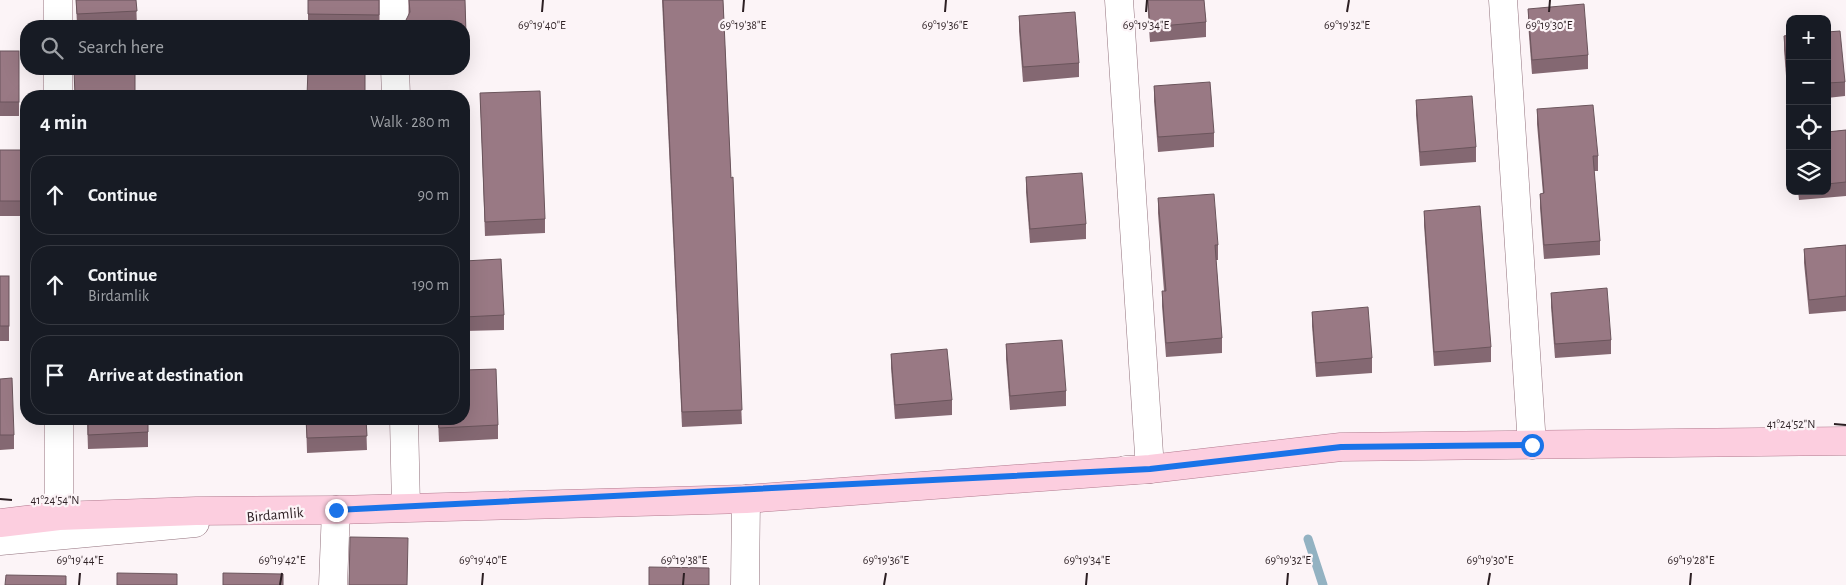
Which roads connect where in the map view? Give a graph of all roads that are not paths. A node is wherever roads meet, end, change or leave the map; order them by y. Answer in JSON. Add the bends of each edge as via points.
{"nodes":[{"id":1,"x":58,"y":0,"type":"edge"},
{"id":2,"x":394,"y":0,"type":"edge"},
{"id":3,"x":1119,"y":0,"type":"edge"},
{"id":4,"x":1503,"y":0,"type":"edge"},
{"id":5,"x":58,"y":20,"type":"edge"},
{"id":6,"x":394,"y":20,"type":"edge"},
{"id":7,"x":58,"y":75,"type":"edge"},
{"id":8,"x":395,"y":75,"type":"edge"},
{"id":9,"x":58,"y":90,"type":"edge"},
{"id":10,"x":396,"y":90,"type":"edge"},
{"id":11,"x":59,"y":425,"type":"edge"},
{"id":12,"x":404,"y":425,"type":"edge"},
{"id":13,"x":1846,"y":442,"type":"edge"},
{"id":14,"x":1532,"y":445,"type":"junction"},
{"id":15,"x":1150,"y":469,"type":"junction"},
{"id":16,"x":746,"y":499,"type":"junction"},
{"id":17,"x":406,"y":506,"type":"junction"},
{"id":18,"x":336,"y":510,"type":"junction"},
{"id":19,"x":59,"y":516,"type":"junction"},
{"id":20,"x":0,"y":523,"type":"edge"},
{"id":21,"x":0,"y":541,"type":"edge"},
{"id":22,"x":333,"y":585,"type":"edge"},
{"id":23,"x":745,"y":585,"type":"edge"}],
"edges":[{"from":1,"to":5,"type":"street"},
{"from":2,"to":6,"type":"street"},
{"from":3,"to":15,"type":"street"},
{"from":4,"to":14,"type":"street"},
{"from":7,"to":9,"type":"street"},
{"from":8,"to":10,"type":"street"},
{"from":11,"to":19,"type":"street"},
{"from":12,"to":17,"type":"street"},
{"from":13,"to":14,"type":"main road"},
{"from":14,"to":15,"type":"main road","via":[[1341,447]]},
{"from":15,"to":16,"type":"main road"},
{"from":15,"to":18,"type":"street","name":"Birdamlik"},
{"from":16,"to":17,"type":"main road"},
{"from":16,"to":23,"type":"street"},
{"from":17,"to":18,"type":"main road"},
{"from":18,"to":19,"type":"main road"},
{"from":18,"to":21,"type":"street","name":"Birdamlik"},
{"from":18,"to":22,"type":"street"},
{"from":19,"to":20,"type":"main road"}]}
